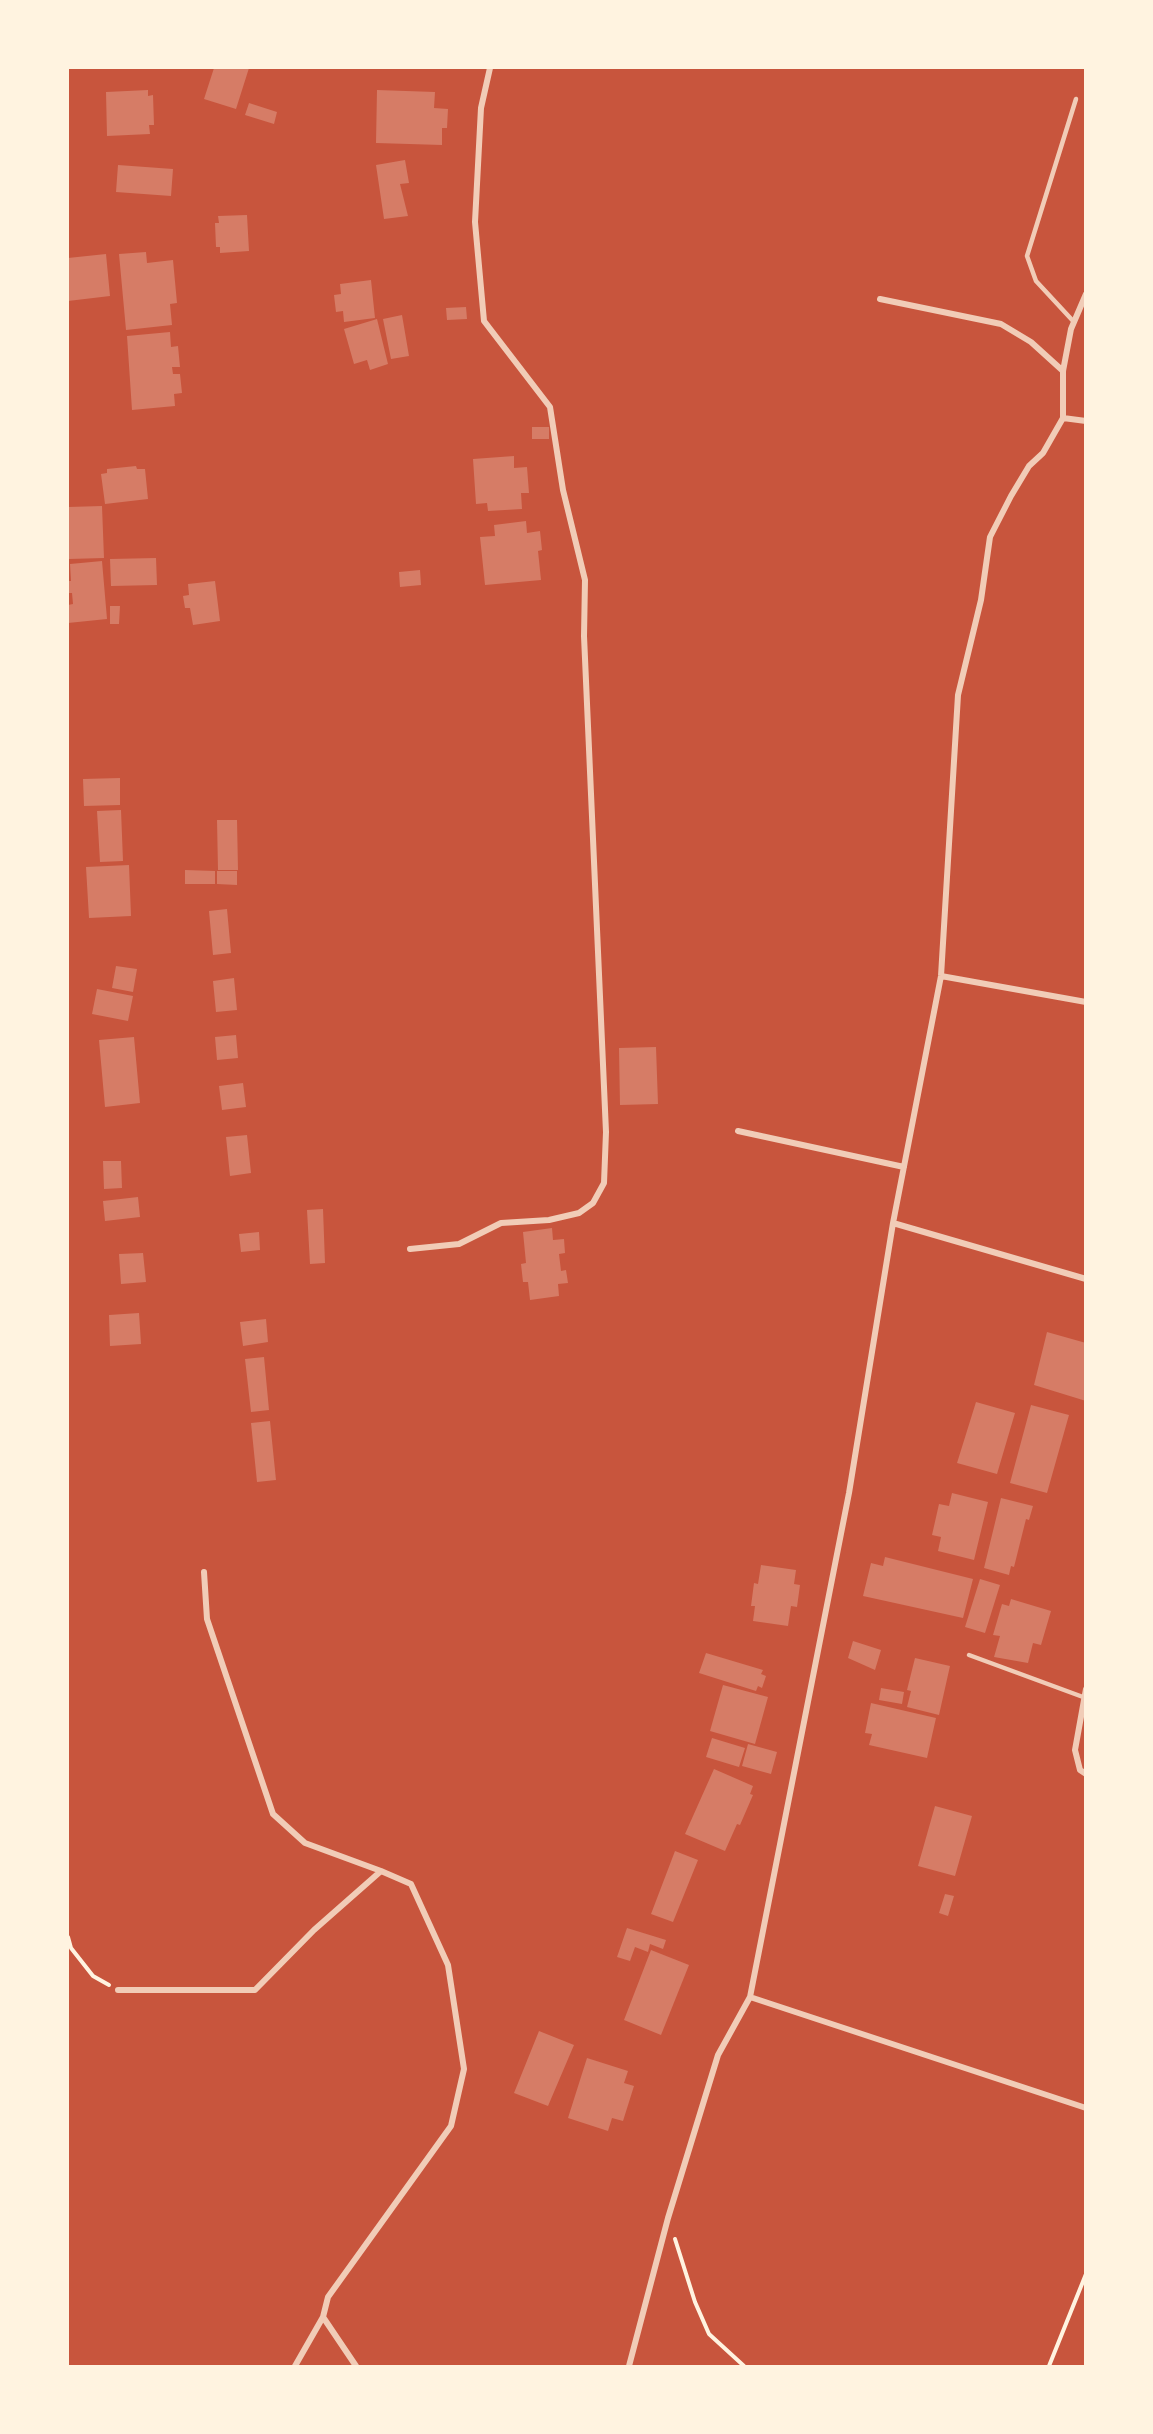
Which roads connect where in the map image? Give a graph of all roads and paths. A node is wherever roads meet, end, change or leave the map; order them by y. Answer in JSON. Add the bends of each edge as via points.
{"nodes":[{"id":1,"x":490,"y":68,"type":"edge"},
{"id":2,"x":1076,"y":99,"type":"dead end"},
{"id":3,"x":1086,"y":294,"type":"edge"},
{"id":4,"x":880,"y":299,"type":"dead end"},
{"id":5,"x":1074,"y":322,"type":"junction"},
{"id":6,"x":1063,"y":371,"type":"junction"},
{"id":7,"x":1063,"y":418,"type":"junction"},
{"id":8,"x":1086,"y":421,"type":"edge"},
{"id":9,"x":941,"y":976,"type":"junction"},
{"id":10,"x":1086,"y":1002,"type":"edge"},
{"id":11,"x":738,"y":1131,"type":"dead end"},
{"id":12,"x":904,"y":1167,"type":"junction"},
{"id":13,"x":893,"y":1223,"type":"junction"},
{"id":14,"x":410,"y":1249,"type":"dead end"},
{"id":15,"x":1086,"y":1279,"type":"edge"},
{"id":16,"x":204,"y":1572,"type":"dead end"},
{"id":17,"x":969,"y":1655,"type":"dead end"},
{"id":18,"x":1084,"y":1693,"type":"edge"},
{"id":19,"x":1086,"y":1774,"type":"edge"},
{"id":20,"x":381,"y":1871,"type":"junction"},
{"id":21,"x":68,"y":1937,"type":"edge"},
{"id":22,"x":118,"y":1990,"type":"joint"},
{"id":23,"x":750,"y":1997,"type":"junction"},
{"id":24,"x":1086,"y":2108,"type":"edge"},
{"id":25,"x":668,"y":2218,"type":"junction"},
{"id":26,"x":1086,"y":2274,"type":"edge"},
{"id":27,"x":323,"y":2317,"type":"junction"},
{"id":28,"x":295,"y":2367,"type":"edge"},
{"id":29,"x":356,"y":2367,"type":"edge"},
{"id":30,"x":629,"y":2367,"type":"edge"},
{"id":31,"x":744,"y":2367,"type":"edge"},
{"id":32,"x":1050,"y":2367,"type":"edge"}],
"edges":[{"from":1,"to":14,"type":"street","via":[[481,108],[475,222],[484,321],[550,407],[563,490],[585,580],[584,636],[606,1132],[604,1183],[593,1203],[579,1214],[501,1223],[459,1244]]},
{"from":2,"to":5,"type":"lane","via":[[1027,256],[1036,281]]},
{"from":3,"to":5,"type":"street"},
{"from":4,"to":6,"type":"street","via":[[1001,324],[1030,342]]},
{"from":5,"to":6,"type":"street"},
{"from":6,"to":7,"type":"street"},
{"from":7,"to":8,"type":"street"},
{"from":7,"to":9,"type":"street","via":[[1043,453],[1029,466],[990,537],[981,600],[958,695]]},
{"from":9,"to":10,"type":"street"},
{"from":9,"to":12,"type":"street"},
{"from":11,"to":12,"type":"street"},
{"from":12,"to":13,"type":"street"},
{"from":13,"to":15,"type":"street"},
{"from":13,"to":23,"type":"street","via":[[849,1493]]},
{"from":16,"to":20,"type":"street","via":[[207,1619],[273,1814],[305,1843]]},
{"from":17,"to":18,"type":"lane"},
{"from":18,"to":19,"type":"street","via":[[1076,1750],[1080,1770]]},
{"from":20,"to":22,"type":"street","via":[[314,1930],[255,1990]]},
{"from":20,"to":27,"type":"street","via":[[411,1884],[448,1965],[464,2069],[451,2126],[328,2297]]},
{"from":21,"to":22,"type":"path","via":[[71,1948],[93,1976]]},
{"from":23,"to":24,"type":"street"},
{"from":23,"to":25,"type":"street","via":[[718,2055]]},
{"from":25,"to":30,"type":"street"},
{"from":25,"to":31,"type":"path","via":[[694,2302],[709,2334]]},
{"from":26,"to":32,"type":"path"},
{"from":27,"to":28,"type":"street"},
{"from":27,"to":29,"type":"street"}]}
